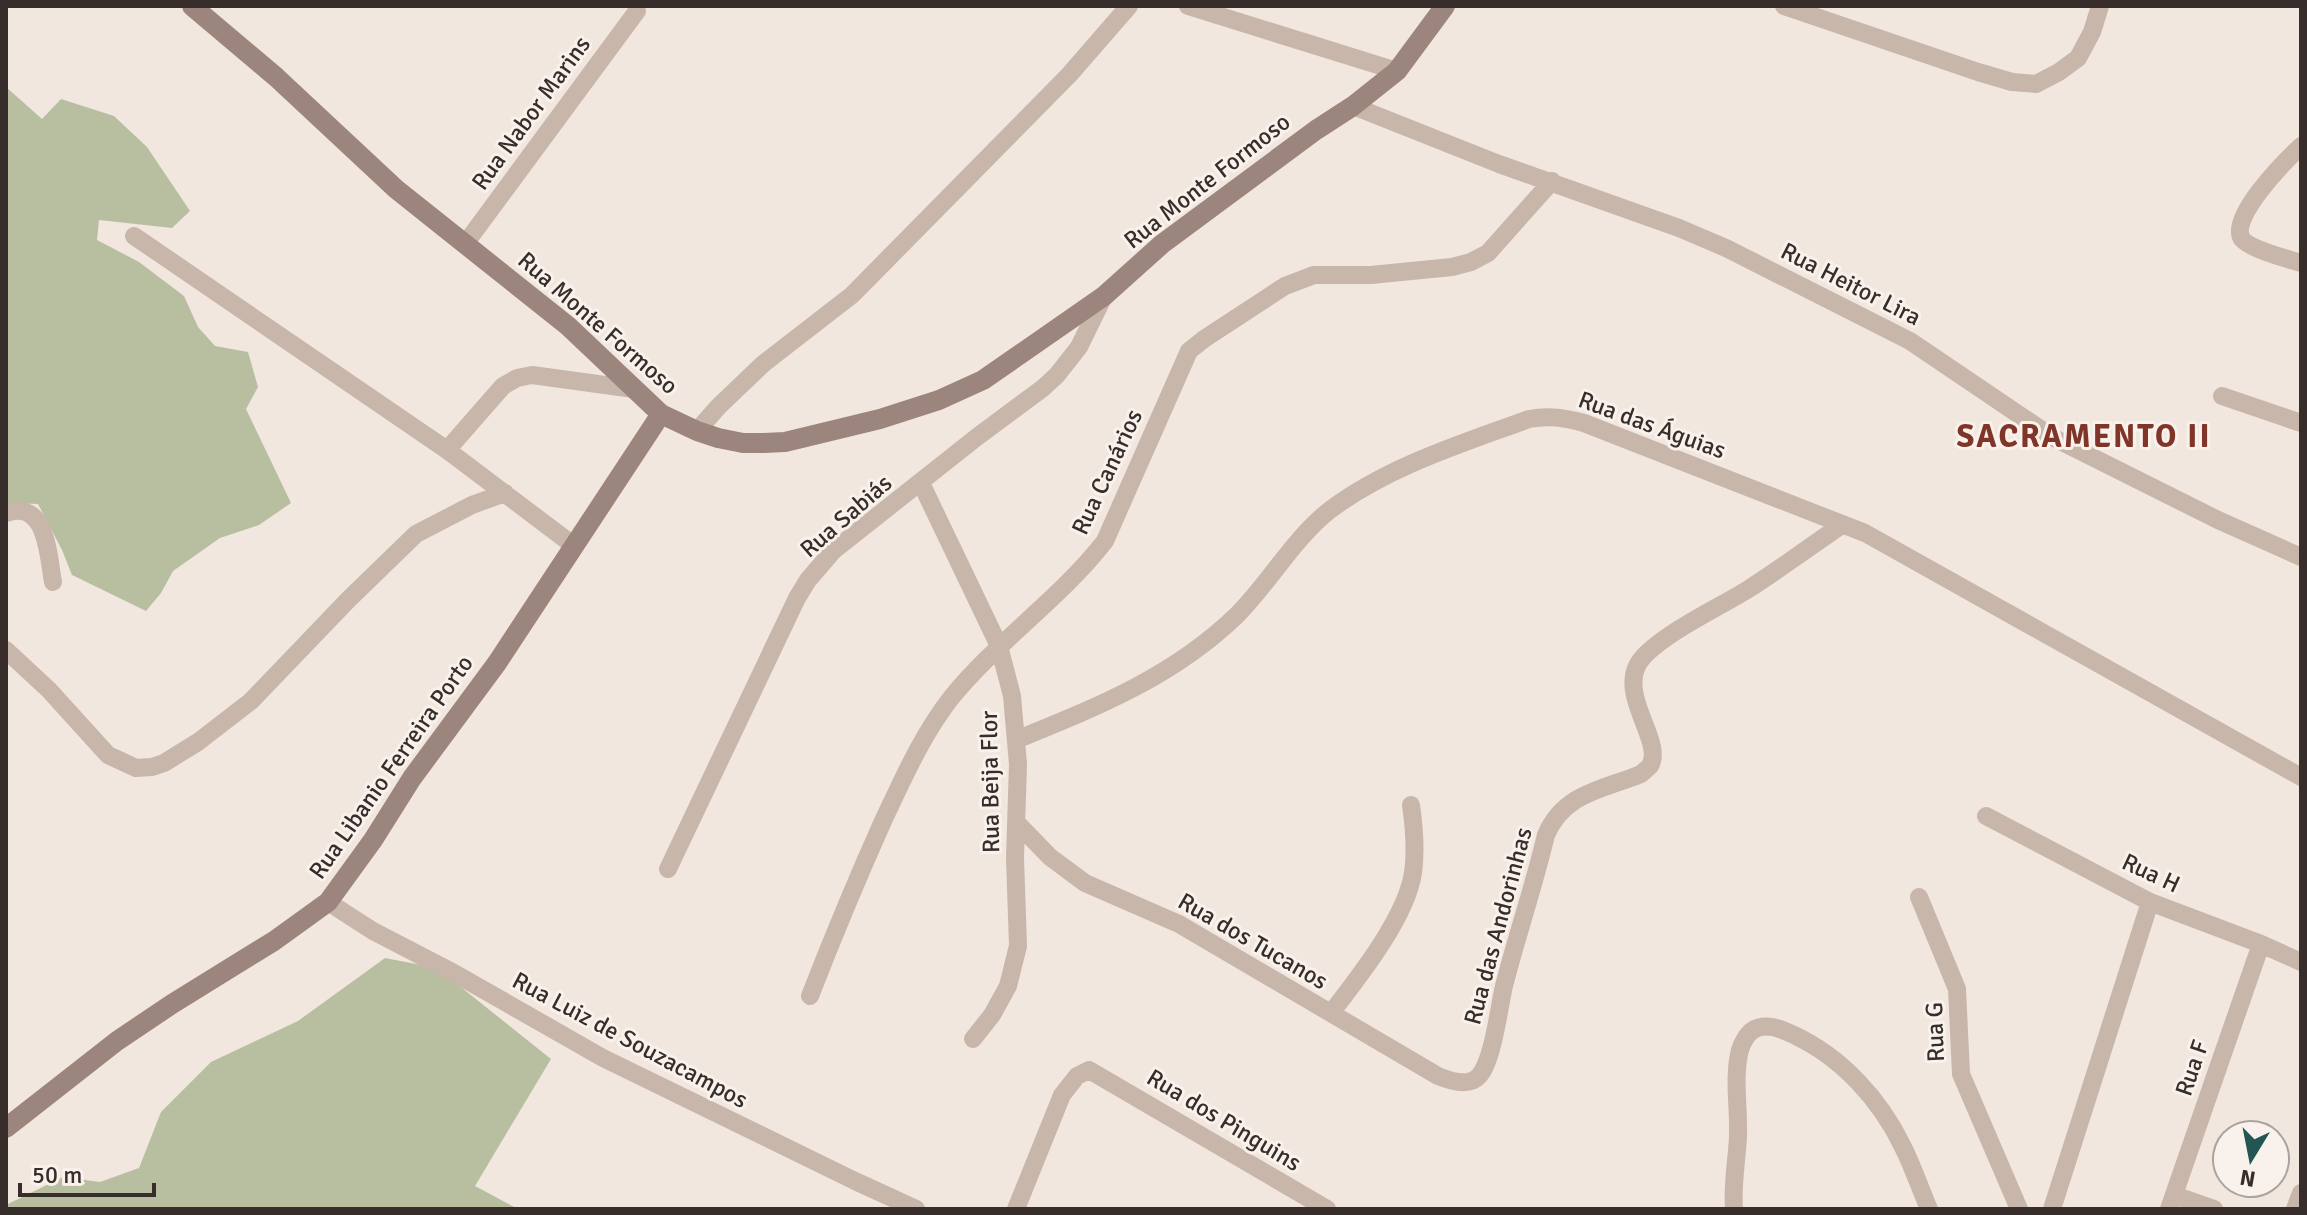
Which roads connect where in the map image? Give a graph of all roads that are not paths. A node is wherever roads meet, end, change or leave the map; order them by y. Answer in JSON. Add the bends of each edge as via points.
{"nodes":[{"id":1,"x":192,"y":6,"type":"edge"},
{"id":2,"x":1129,"y":6,"type":"edge"},
{"id":3,"x":1188,"y":6,"type":"edge"},
{"id":4,"x":1445,"y":6,"type":"edge"},
{"id":5,"x":1784,"y":6,"type":"edge"},
{"id":6,"x":2100,"y":6,"type":"edge"},
{"id":7,"x":637,"y":11,"type":"dead end"},
{"id":8,"x":1397,"y":71,"type":"junction"},
{"id":9,"x":1353,"y":106,"type":"junction"},
{"id":10,"x":2301,"y":146,"type":"edge"},
{"id":11,"x":1552,"y":181,"type":"junction"},
{"id":12,"x":134,"y":236,"type":"dead end"},
{"id":13,"x":465,"y":244,"type":"junction"},
{"id":14,"x":2301,"y":263,"type":"edge"},
{"id":15,"x":1104,"y":296,"type":"junction"},
{"id":16,"x":634,"y":389,"type":"junction"},
{"id":17,"x":2222,"y":396,"type":"dead end"},
{"id":18,"x":661,"y":414,"type":"junction"},
{"id":19,"x":2301,"y":423,"type":"edge"},
{"id":20,"x":697,"y":431,"type":"junction"},
{"id":21,"x":447,"y":450,"type":"junction"},
{"id":22,"x":921,"y":483,"type":"junction"},
{"id":23,"x":505,"y":493,"type":"junction"},
{"id":24,"x":6,"y":513,"type":"edge"},
{"id":25,"x":1843,"y":524,"type":"junction"},
{"id":26,"x":573,"y":545,"type":"junction"},
{"id":27,"x":2301,"y":557,"type":"edge"},
{"id":28,"x":53,"y":582,"type":"dead end"},
{"id":29,"x":999,"y":646,"type":"junction"},
{"id":30,"x":6,"y":650,"type":"edge"},
{"id":31,"x":1016,"y":740,"type":"junction"},
{"id":32,"x":2301,"y":777,"type":"edge"},
{"id":33,"x":1411,"y":805,"type":"dead end"},
{"id":34,"x":1986,"y":816,"type":"dead end"},
{"id":35,"x":1017,"y":823,"type":"junction"},
{"id":36,"x":668,"y":869,"type":"dead end"},
{"id":37,"x":1919,"y":897,"type":"dead end"},
{"id":38,"x":328,"y":902,"type":"junction"},
{"id":39,"x":2150,"y":902,"type":"junction"},
{"id":40,"x":2261,"y":944,"type":"junction"},
{"id":41,"x":2301,"y":962,"type":"edge"},
{"id":42,"x":810,"y":996,"type":"dead end"},
{"id":43,"x":1331,"y":1013,"type":"junction"},
{"id":44,"x":973,"y":1039,"type":"dead end"},
{"id":45,"x":1477,"y":1079,"type":"joint"},
{"id":46,"x":6,"y":1128,"type":"edge"},
{"id":47,"x":2301,"y":1193,"type":"edge"},
{"id":48,"x":2171,"y":1202,"type":"edge"},
{"id":49,"x":916,"y":1209,"type":"edge"},
{"id":50,"x":1016,"y":1209,"type":"edge"},
{"id":51,"x":1327,"y":1209,"type":"edge"},
{"id":52,"x":1734,"y":1209,"type":"edge"},
{"id":53,"x":1929,"y":1209,"type":"edge"},
{"id":54,"x":2019,"y":1209,"type":"edge"},
{"id":55,"x":2052,"y":1209,"type":"edge"},
{"id":56,"x":2214,"y":1209,"type":"edge"},
{"id":57,"x":2295,"y":1209,"type":"edge"}],
"edges":[{"from":1,"to":13,"type":"street","name":"Rua Monte Formoso"},
{"from":2,"to":20,"type":"street","via":[[1069,75],[852,295],[763,364]]},
{"from":3,"to":8,"type":"street"},
{"from":4,"to":8,"type":"street","name":"Rua Monte Formoso"},
{"from":5,"to":6,"type":"street","via":[[1978,72],[2036,84],[2078,58]]},
{"from":7,"to":13,"type":"street","name":"Rua Nabor Marins"},
{"from":8,"to":9,"type":"street","name":"Rua Monte Formoso"},
{"from":9,"to":11,"type":"street","name":"Rua Heitor Lira"},
{"from":9,"to":15,"type":"street","name":"Rua Monte Formoso","via":[[1162,244]]},
{"from":10,"to":14,"type":"street","via":[[2245,212],[2239,231],[2251,245]]},
{"from":11,"to":27,"type":"street","name":"Rua Heitor Lira","via":[[1679,228],[1816,291],[1910,341],[2052,437]]},
{"from":11,"to":29,"type":"street","name":"Rua Canários","via":[[1488,253],[1471,262],[1371,275],[1314,275],[1257,303],[1189,351],[1105,541]]},
{"from":12,"to":21,"type":"street"},
{"from":13,"to":16,"type":"street","name":"Rua Monte Formoso","via":[[568,326]]},
{"from":15,"to":20,"type":"street","name":"Rua Monte Formoso","via":[[983,380],[939,400],[785,442],[743,443]]},
{"from":15,"to":22,"type":"street","name":"Rua Sabiás","via":[[1079,347],[1057,375]]},
{"from":16,"to":18,"type":"street","name":"Rua Monte Formoso"},
{"from":16,"to":21,"type":"street","via":[[532,375],[517,378],[503,386]]},
{"from":17,"to":19,"type":"street"},
{"from":18,"to":20,"type":"street","name":"Rua Monte Formoso"},
{"from":18,"to":26,"type":"street","name":"Rua Libanio Ferreira Porto"},
{"from":21,"to":23,"type":"street"},
{"from":22,"to":29,"type":"street","name":"Rua Beija Flor"},
{"from":22,"to":36,"type":"street","name":"Rua Sabiás","via":[[833,551],[808,580]]},
{"from":23,"to":26,"type":"street"},
{"from":23,"to":30,"type":"street","via":[[416,534],[251,701],[198,742],[152,767],[136,768],[108,755]]},
{"from":24,"to":28,"type":"street","via":[[26,511],[39,522]]},
{"from":25,"to":31,"type":"street","name":"Rua das Águias","via":[[1584,423],[1529,419],[1438,452],[1365,488],[1313,524],[1241,611],[1196,652],[1098,706]]},
{"from":25,"to":32,"type":"street","name":"Rua das Águias"},
{"from":25,"to":45,"type":"street","name":"Rua das Andorinhas","via":[[1643,657],[1634,679],[1636,703],[1652,744],[1650,766],[1573,801],[1553,820],[1489,1056]]},
{"from":26,"to":38,"type":"street","name":"Rua Libanio Ferreira Porto","via":[[497,663]]},
{"from":29,"to":31,"type":"street","name":"Rua Beija Flor","via":[[1011,685]]},
{"from":29,"to":42,"type":"street","name":"Rua Canários","via":[[950,700],[918,750],[849,896]]},
{"from":31,"to":35,"type":"street","name":"Rua Beija Flor"},
{"from":33,"to":43,"type":"street","via":[[1414,855],[1409,887],[1373,955]]},
{"from":34,"to":39,"type":"street","name":"Rua H"},
{"from":35,"to":43,"type":"street","name":"Rua dos Tucanos","via":[[1073,876],[1179,924]]},
{"from":35,"to":44,"type":"street","name":"Rua Beija Flor","via":[[1014,968],[998,1005]]},
{"from":37,"to":54,"type":"street","name":"Rua G","via":[[1957,989],[1961,1074]]},
{"from":38,"to":46,"type":"street","name":"Rua Libanio Ferreira Porto","via":[[117,1041]]},
{"from":38,"to":49,"type":"street","name":"Rua Luiz de Souzacampos","via":[[603,1058]]},
{"from":39,"to":40,"type":"street","name":"Rua H"},
{"from":39,"to":55,"type":"street"},
{"from":40,"to":41,"type":"street","name":"Rua H"},
{"from":40,"to":48,"type":"street","name":"Rua F"},
{"from":43,"to":45,"type":"street","name":"Rua dos Tucanos","via":[[1438,1076]]},
{"from":47,"to":57,"type":"street"},
{"from":48,"to":56,"type":"street"},
{"from":50,"to":51,"type":"street","name":"Rua dos Pinguins","via":[[1062,1095],[1089,1070]]},
{"from":52,"to":53,"type":"street","via":[[1739,1052],[1754,1028],[1766,1026],[1808,1042],[1852,1075],[1903,1146]]}]}
